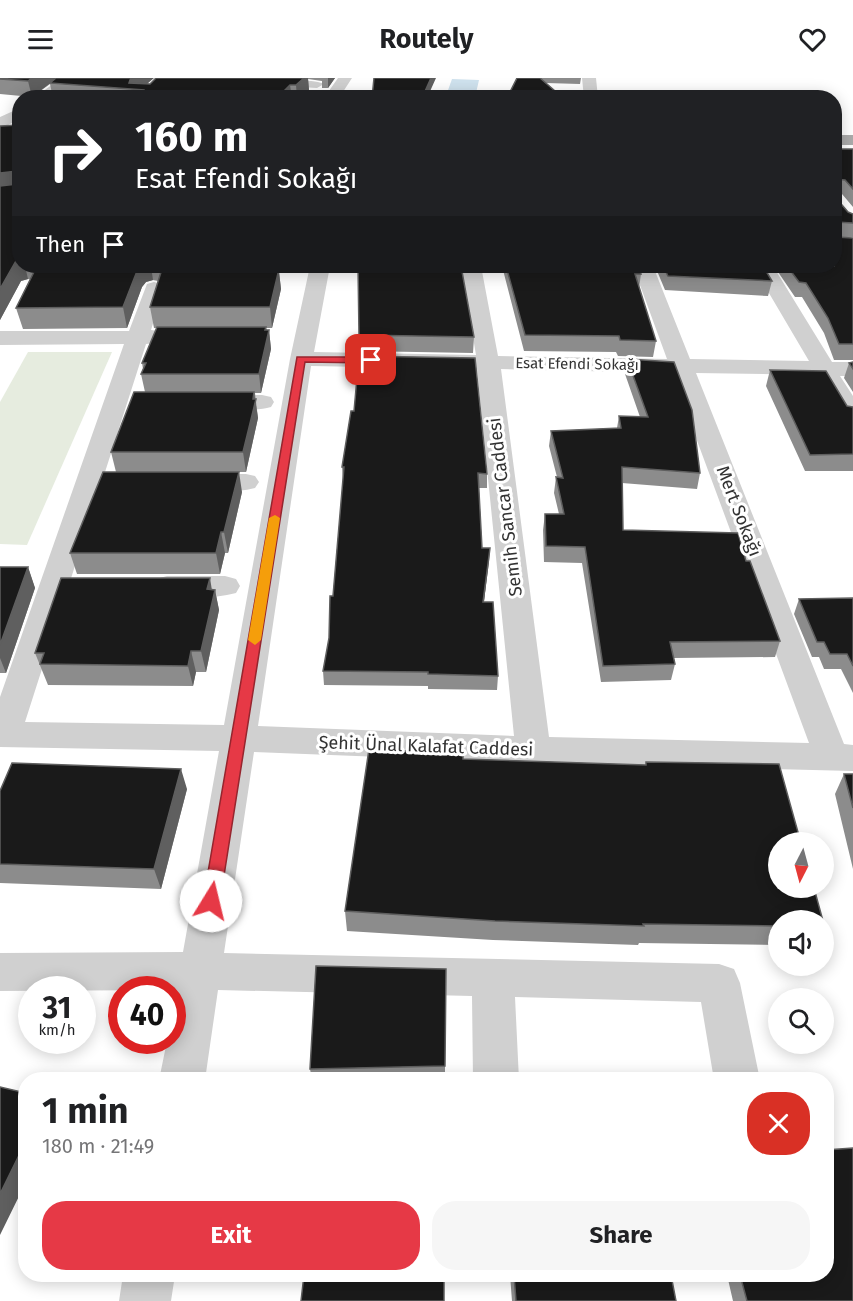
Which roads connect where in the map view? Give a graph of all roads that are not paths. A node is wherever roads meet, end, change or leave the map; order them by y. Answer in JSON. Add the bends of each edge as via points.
{"nodes":[{"id":1,"x":70,"y":78,"type":"edge"},
{"id":2,"x":219,"y":78,"type":"edge"},
{"id":3,"x":320,"y":81,"type":"edge"},
{"id":4,"x":53,"y":90,"type":"edge"},
{"id":5,"x":319,"y":273,"type":"edge"},
{"id":6,"x":472,"y":273,"type":"edge"},
{"id":7,"x":646,"y":273,"type":"edge"},
{"id":8,"x":767,"y":273,"type":"edge"},
{"id":9,"x":154,"y":288,"type":"edge"},
{"id":10,"x":15,"y":318,"type":"edge"},
{"id":11,"x":138,"y":337,"type":"junction"},
{"id":12,"x":173,"y":337,"type":"edge"},
{"id":13,"x":2,"y":341,"type":"edge"},
{"id":14,"x":301,"y":359,"type":"junction"},
{"id":15,"x":488,"y":361,"type":"junction"},
{"id":16,"x":683,"y":366,"type":"junction"},
{"id":17,"x":825,"y":368,"type":"junction"},
{"id":18,"x":853,"y":369,"type":"edge"},
{"id":19,"x":183,"y":402,"type":"edge"},
{"id":20,"x":262,"y":402,"type":"dead end"},
{"id":21,"x":853,"y":416,"type":"edge"},
{"id":22,"x":168,"y":482,"type":"edge"},
{"id":23,"x":246,"y":482,"type":"dead end"},
{"id":24,"x":145,"y":586,"type":"edge"},
{"id":25,"x":225,"y":586,"type":"dead end"},
{"id":26,"x":2,"y":734,"type":"edge"},
{"id":27,"x":239,"y":738,"type":"junction"},
{"id":28,"x":533,"y":750,"type":"junction"},
{"id":29,"x":843,"y":757,"type":"edge"},
{"id":30,"x":200,"y":971,"type":"junction"},
{"id":31,"x":0,"y":972,"type":"edge"},
{"id":32,"x":494,"y":978,"type":"junction"},
{"id":33,"x":183,"y":1072,"type":"edge"},
{"id":34,"x":496,"y":1072,"type":"edge"},
{"id":35,"x":736,"y":1072,"type":"edge"},
{"id":36,"x":148,"y":1282,"type":"edge"},
{"id":37,"x":145,"y":1301,"type":"edge"}],
"edges":[{"from":1,"to":4,"type":"street"},
{"from":2,"to":3,"type":"street"},
{"from":5,"to":14,"type":"street"},
{"from":6,"to":15,"type":"street","name":"Semih Sancar Caddesi"},
{"from":7,"to":16,"type":"street","name":"Mert Sokağı"},
{"from":8,"to":17,"type":"street"},
{"from":9,"to":11,"type":"street"},
{"from":10,"to":13,"type":"street"},
{"from":11,"to":12,"type":"street"},
{"from":11,"to":13,"type":"street"},
{"from":11,"to":26,"type":"street","via":[[127,402],[100,482],[56,579]]},
{"from":14,"to":15,"type":"street","name":"Esat Efendi Sokağı"},
{"from":14,"to":27,"type":"street"},
{"from":15,"to":16,"type":"street","name":"Esat Efendi Sokağı"},
{"from":15,"to":28,"type":"street","name":"Semih Sancar Caddesi"},
{"from":16,"to":17,"type":"street","name":"Esat Efendi Sokağı"},
{"from":16,"to":29,"type":"street","name":"Mert Sokağı"},
{"from":17,"to":18,"type":"street","name":"Esat Efendi Sokağı"},
{"from":17,"to":21,"type":"street"},
{"from":19,"to":20,"type":"street"},
{"from":22,"to":23,"type":"street"},
{"from":24,"to":25,"type":"street"},
{"from":26,"to":27,"type":"street","name":"Şehit Ünal Kalafat Caddesi"},
{"from":27,"to":28,"type":"street","name":"Şehit Ünal Kalafat Caddesi"},
{"from":27,"to":30,"type":"street"},
{"from":28,"to":29,"type":"street","name":"Şehit Ünal Kalafat Caddesi"},
{"from":30,"to":31,"type":"street"},
{"from":30,"to":32,"type":"street"},
{"from":30,"to":33,"type":"street"},
{"from":32,"to":34,"type":"street"},
{"from":32,"to":35,"type":"street","via":[[720,983]]},
{"from":36,"to":37,"type":"street"}]}
